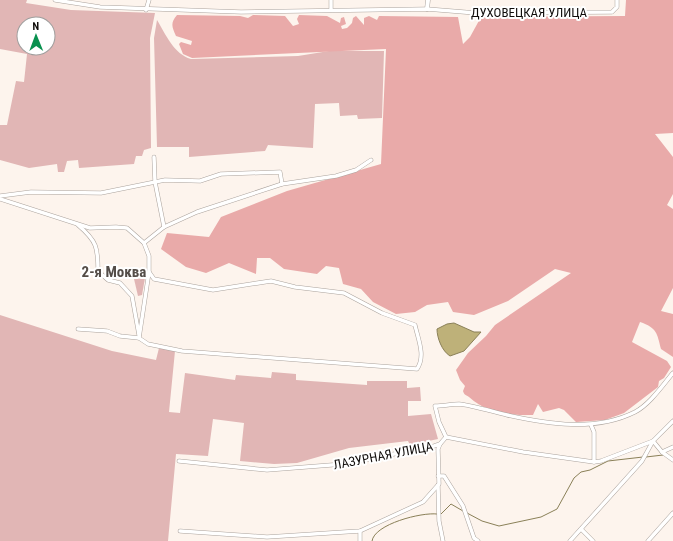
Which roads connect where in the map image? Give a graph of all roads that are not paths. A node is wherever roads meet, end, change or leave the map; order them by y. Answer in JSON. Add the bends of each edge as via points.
{"nodes":[{"id":1,"x":55,"y":0,"type":"edge"},
{"id":2,"x":149,"y":0,"type":"edge"},
{"id":3,"x":331,"y":0,"type":"edge"},
{"id":4,"x":428,"y":0,"type":"edge"},
{"id":5,"x":617,"y":0,"type":"edge"},
{"id":6,"x":82,"y":2,"type":"edge"},
{"id":7,"x":428,"y":9,"type":"junction"},
{"id":8,"x":146,"y":10,"type":"junction"},
{"id":9,"x":331,"y":10,"type":"junction"},
{"id":10,"x":154,"y":157,"type":"dead end"},
{"id":11,"x":371,"y":160,"type":"dead end"},
{"id":12,"x":155,"y":182,"type":"junction"},
{"id":13,"x":282,"y":184,"type":"junction"},
{"id":14,"x":0,"y":196,"type":"edge"},
{"id":15,"x":0,"y":199,"type":"edge"},
{"id":16,"x":77,"y":225,"type":"junction"},
{"id":17,"x":164,"y":227,"type":"junction"},
{"id":18,"x":144,"y":243,"type":"junction"},
{"id":19,"x":149,"y":272,"type":"junction"},
{"id":20,"x":78,"y":329,"type":"dead end"},
{"id":21,"x":139,"y":338,"type":"junction"},
{"id":22,"x":673,"y":373,"type":"edge"},
{"id":23,"x":673,"y":421,"type":"edge"},
{"id":24,"x":591,"y":425,"type":"junction"},
{"id":25,"x":446,"y":437,"type":"junction"},
{"id":26,"x":653,"y":441,"type":"junction"},
{"id":27,"x":440,"y":444,"type":"junction"},
{"id":28,"x":673,"y":447,"type":"edge"},
{"id":29,"x":662,"y":452,"type":"junction"},
{"id":30,"x":673,"y":460,"type":"edge"},
{"id":31,"x":178,"y":461,"type":"dead end"},
{"id":32,"x":594,"y":462,"type":"junction"},
{"id":33,"x":438,"y":476,"type":"junction"},
{"id":34,"x":438,"y":485,"type":"junction"},
{"id":35,"x":673,"y":513,"type":"edge"},
{"id":36,"x":581,"y":529,"type":"junction"},
{"id":37,"x":180,"y":531,"type":"dead end"},
{"id":38,"x":360,"y":531,"type":"junction"},
{"id":39,"x":474,"y":539,"type":"edge"},
{"id":40,"x":360,"y":541,"type":"edge"},
{"id":41,"x":443,"y":541,"type":"edge"},
{"id":42,"x":478,"y":541,"type":"edge"},
{"id":43,"x":570,"y":541,"type":"edge"},
{"id":44,"x":593,"y":541,"type":"edge"},
{"id":45,"x":648,"y":541,"type":"edge"}],
"edges":[{"from":1,"to":6,"type":"street","name":"ДУХОВЕЦКАЯ УЛИЦА"},
{"from":2,"to":8,"type":"street"},
{"from":3,"to":9,"type":"street"},
{"from":4,"to":7,"type":"street"},
{"from":5,"to":7,"type":"street","name":"ДУХОВЕЦКАЯ УЛИЦА","via":[[617,7],[612,12],[476,13]]},
{"from":6,"to":8,"type":"street","name":"ДУХОВЕЦКАЯ УЛИЦА","via":[[100,7]]},
{"from":7,"to":9,"type":"street","name":"ДУХОВЕЦКАЯ УЛИЦА"},
{"from":8,"to":9,"type":"street","name":"ДУХОВЕЦКАЯ УЛИЦА"},
{"from":10,"to":12,"type":"street"},
{"from":11,"to":13,"type":"street","via":[[356,170],[336,176]]},
{"from":12,"to":13,"type":"street","via":[[200,181],[221,174],[280,172]]},
{"from":12,"to":14,"type":"street","via":[[101,193],[32,192]]},
{"from":12,"to":17,"type":"street"},
{"from":13,"to":17,"type":"street","via":[[197,212]]},
{"from":15,"to":16,"type":"street"},
{"from":16,"to":18,"type":"street","via":[[90,228],[127,228]]},
{"from":16,"to":21,"type":"street","via":[[97,246],[98,272],[108,280],[120,282],[132,296]]},
{"from":17,"to":18,"type":"street"},
{"from":18,"to":19,"type":"street","via":[[149,256]]},
{"from":19,"to":21,"type":"street"},
{"from":19,"to":21,"type":"street","via":[[154,279],[213,290],[271,281],[295,287],[344,293],[382,313],[415,325],[422,358],[417,369],[182,351],[148,344]]},
{"from":20,"to":21,"type":"street","via":[[107,331],[120,336]]},
{"from":22,"to":24,"type":"street","via":[[636,411],[602,424]]},
{"from":23,"to":26,"type":"street"},
{"from":24,"to":25,"type":"street","via":[[515,417],[460,404],[435,406]]},
{"from":24,"to":32,"type":"street","via":[[594,432]]},
{"from":25,"to":27,"type":"street","name":"ЛАЗУРНАЯ УЛИЦА"},
{"from":25,"to":32,"type":"street","name":"ЛАЗУРНАЯ УЛИЦА"},
{"from":26,"to":29,"type":"street"},
{"from":26,"to":32,"type":"street"},
{"from":26,"to":36,"type":"street","via":[[642,461]]},
{"from":27,"to":31,"type":"street","name":"ЛАЗУРНАЯ УЛИЦА","via":[[344,464],[267,470]]},
{"from":27,"to":33,"type":"street"},
{"from":28,"to":29,"type":"street"},
{"from":29,"to":30,"type":"street"},
{"from":33,"to":34,"type":"street"},
{"from":33,"to":39,"type":"street","via":[[444,476],[458,496]]},
{"from":34,"to":38,"type":"street","via":[[423,502]]},
{"from":34,"to":41,"type":"street","via":[[439,521]]},
{"from":35,"to":45,"type":"street"},
{"from":36,"to":43,"type":"street"},
{"from":36,"to":44,"type":"street"},
{"from":37,"to":38,"type":"street","via":[[267,537]]},
{"from":38,"to":40,"type":"street"},
{"from":39,"to":42,"type":"street"}]}
